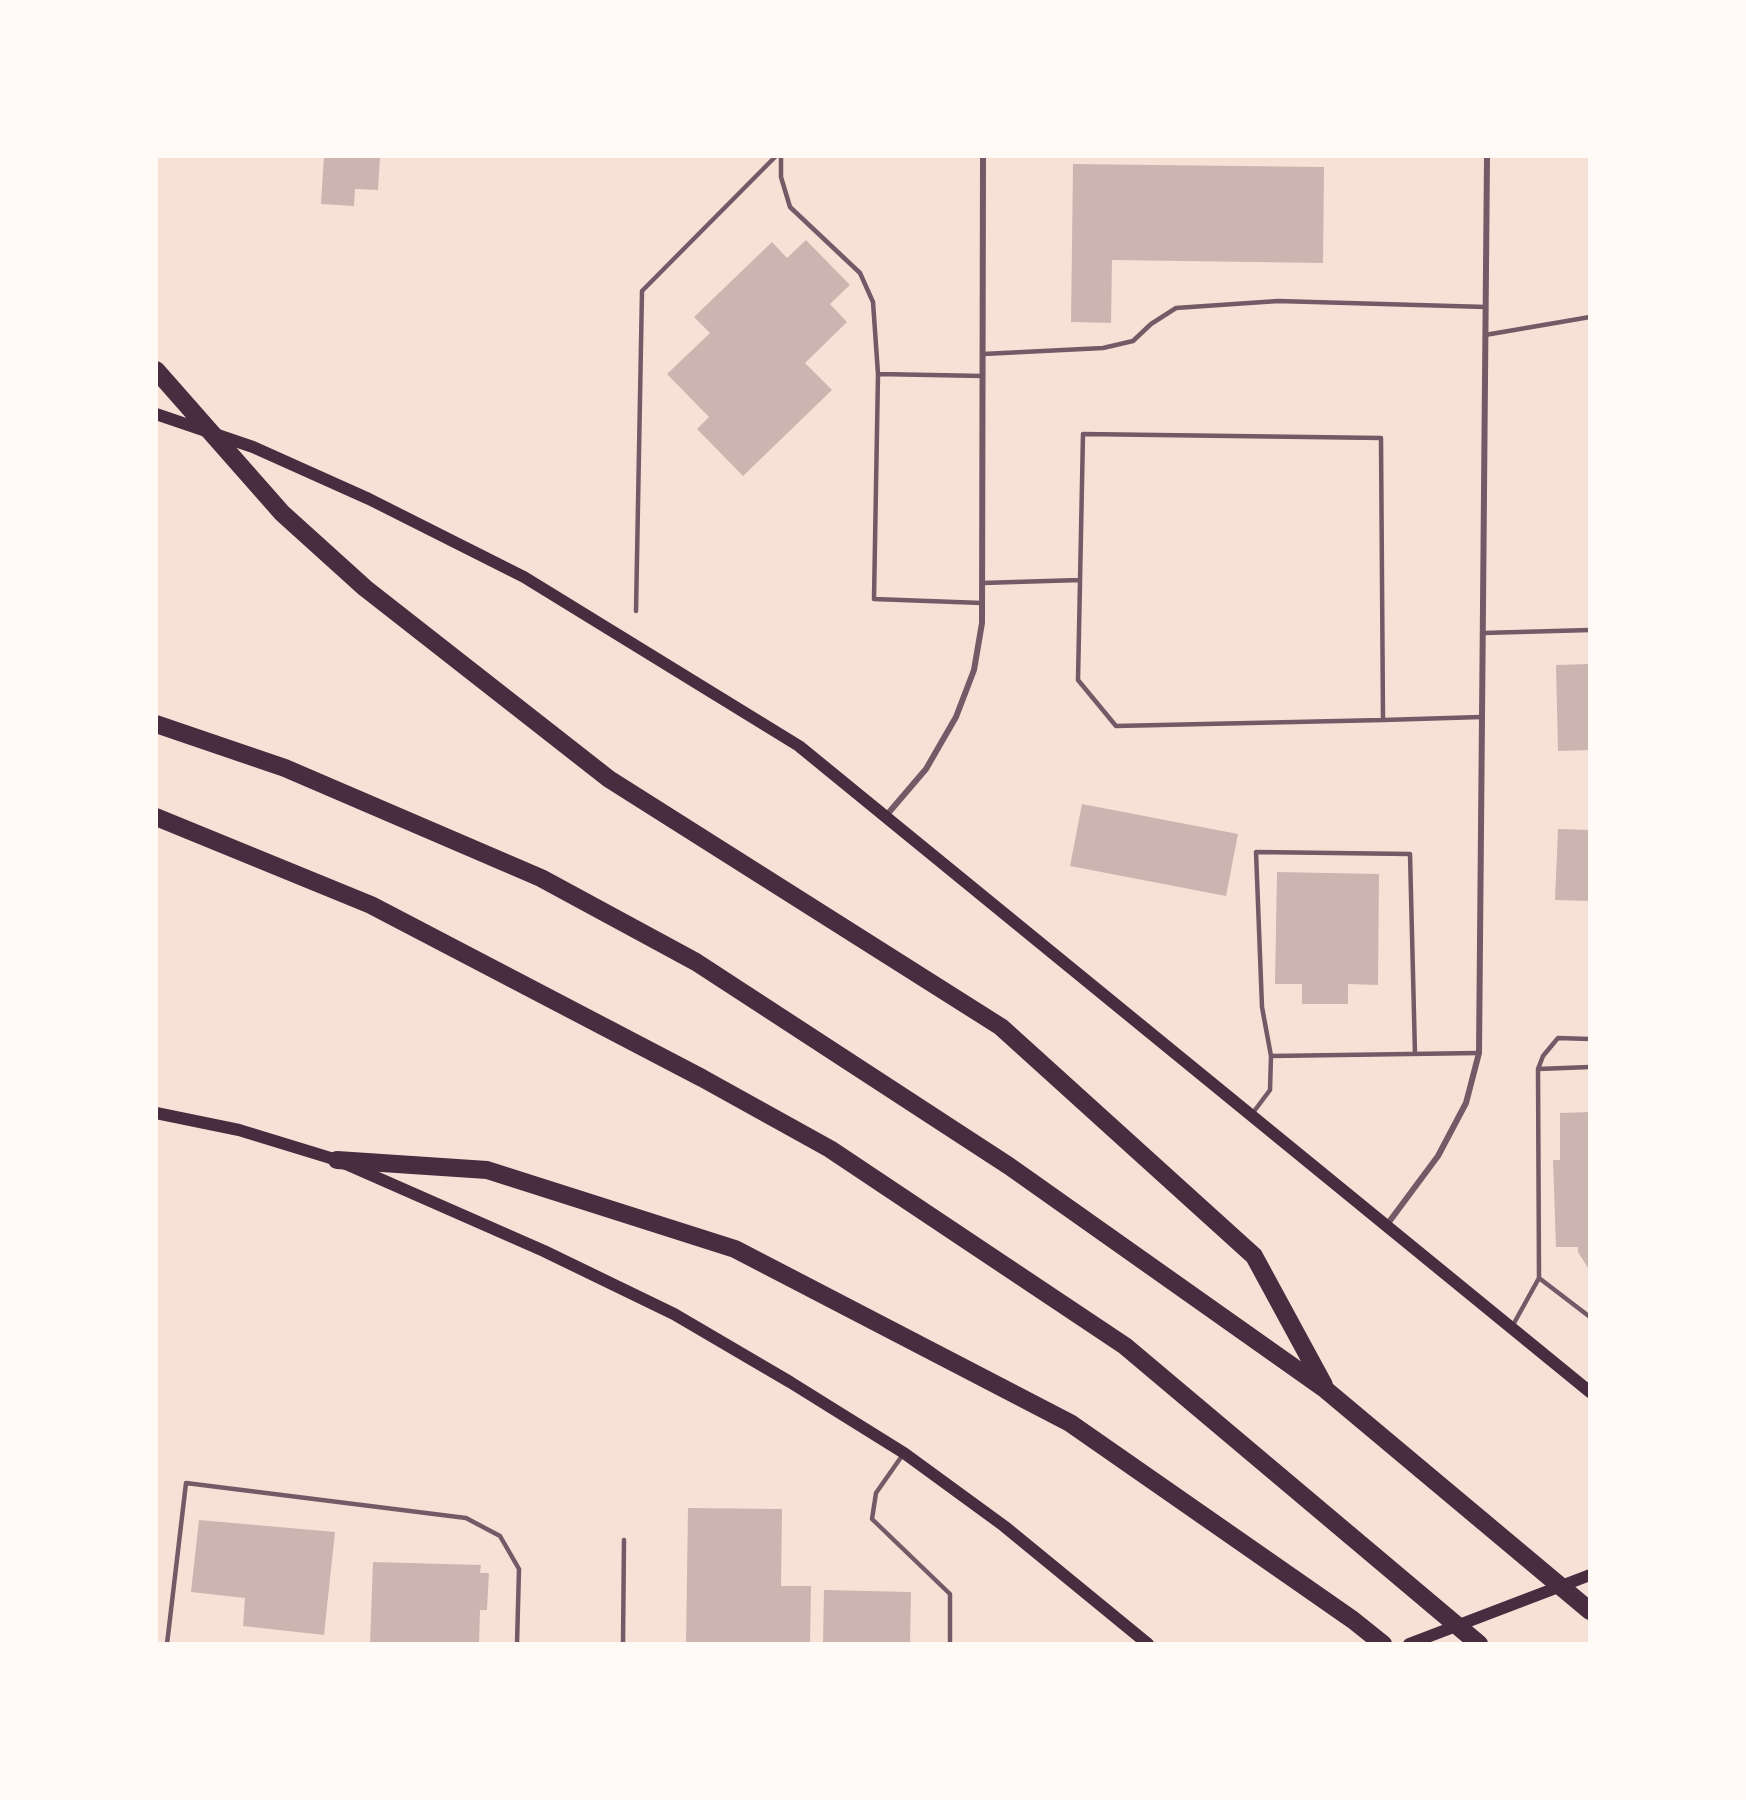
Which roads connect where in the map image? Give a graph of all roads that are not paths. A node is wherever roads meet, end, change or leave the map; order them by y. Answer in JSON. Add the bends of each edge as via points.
{"nodes":[{"id":1,"x":779,"y":156,"type":"edge"},
{"id":2,"x":983,"y":156,"type":"edge"},
{"id":3,"x":1487,"y":156,"type":"edge"},
{"id":4,"x":1486,"y":307,"type":"junction"},
{"id":5,"x":1590,"y":317,"type":"edge"},
{"id":6,"x":1485,"y":335,"type":"junction"},
{"id":7,"x":983,"y":354,"type":"junction"},
{"id":8,"x":156,"y":370,"type":"edge"},
{"id":9,"x":878,"y":374,"type":"junction"},
{"id":10,"x":983,"y":376,"type":"junction"},
{"id":11,"x":156,"y":414,"type":"edge"},
{"id":12,"x":1080,"y":580,"type":"junction"},
{"id":13,"x":982,"y":583,"type":"junction"},
{"id":14,"x":982,"y":603,"type":"junction"},
{"id":15,"x":636,"y":611,"type":"dead end"},
{"id":16,"x":1590,"y":630,"type":"edge"},
{"id":17,"x":1483,"y":633,"type":"junction"},
{"id":18,"x":1482,"y":717,"type":"junction"},
{"id":19,"x":1383,"y":720,"type":"junction"},
{"id":20,"x":156,"y":724,"type":"edge"},
{"id":21,"x":156,"y":817,"type":"edge"},
{"id":22,"x":885,"y":818,"type":"junction"},
{"id":23,"x":1590,"y":1038,"type":"edge"},
{"id":24,"x":1479,"y":1053,"type":"junction"},
{"id":25,"x":1415,"y":1054,"type":"junction"},
{"id":26,"x":1270,"y":1056,"type":"junction"},
{"id":27,"x":1590,"y":1068,"type":"edge"},
{"id":28,"x":1538,"y":1069,"type":"junction"},
{"id":29,"x":156,"y":1113,"type":"edge"},
{"id":30,"x":1250,"y":1116,"type":"junction"},
{"id":31,"x":337,"y":1160,"type":"junction"},
{"id":32,"x":1386,"y":1226,"type":"junction"},
{"id":33,"x":1539,"y":1278,"type":"junction"},
{"id":34,"x":1590,"y":1317,"type":"edge"},
{"id":35,"x":1511,"y":1328,"type":"junction"},
{"id":36,"x":1326,"y":1390,"type":"junction"},
{"id":37,"x":1590,"y":1392,"type":"edge"},
{"id":38,"x":904,"y":1453,"type":"junction"},
{"id":39,"x":624,"y":1540,"type":"dead end"},
{"id":40,"x":1590,"y":1575,"type":"edge"},
{"id":41,"x":1590,"y":1611,"type":"edge"},
{"id":42,"x":167,"y":1644,"type":"edge"},
{"id":43,"x":517,"y":1644,"type":"edge"},
{"id":44,"x":623,"y":1644,"type":"edge"},
{"id":45,"x":950,"y":1644,"type":"edge"},
{"id":46,"x":1148,"y":1644,"type":"edge"},
{"id":47,"x":1383,"y":1644,"type":"edge"},
{"id":48,"x":1409,"y":1644,"type":"edge"},
{"id":49,"x":1479,"y":1644,"type":"edge"}],
"edges":[{"from":1,"to":9,"type":"lane","via":[[790,207],[860,273],[873,302]]},
{"from":1,"to":15,"type":"lane","via":[[642,291]]},
{"from":2,"to":7,"type":"street"},
{"from":3,"to":4,"type":"street"},
{"from":4,"to":6,"type":"street"},
{"from":4,"to":7,"type":"lane","via":[[1278,301],[1176,308],[1150,324],[1133,341],[1123,344]]},
{"from":5,"to":6,"type":"lane"},
{"from":6,"to":17,"type":"street"},
{"from":7,"to":10,"type":"street"},
{"from":8,"to":36,"type":"highway","via":[[282,513],[365,588],[609,778],[1001,1027],[1254,1256]]},
{"from":9,"to":10,"type":"lane"},
{"from":9,"to":14,"type":"lane","via":[[874,599]]},
{"from":10,"to":13,"type":"street"},
{"from":11,"to":22,"type":"main road","via":[[253,447],[369,499],[524,577],[799,746]]},
{"from":12,"to":13,"type":"lane"},
{"from":12,"to":19,"type":"lane","via":[[1078,681],[1116,726]]},
{"from":12,"to":19,"type":"lane","via":[[1083,434],[1381,438]]},
{"from":13,"to":14,"type":"street"},
{"from":14,"to":22,"type":"street","via":[[974,670],[956,717],[926,769]]},
{"from":16,"to":17,"type":"lane"},
{"from":17,"to":18,"type":"street"},
{"from":18,"to":19,"type":"lane"},
{"from":18,"to":24,"type":"street"},
{"from":20,"to":36,"type":"highway","via":[[285,768],[541,878],[696,962],[1009,1166]]},
{"from":21,"to":49,"type":"highway","via":[[371,905],[830,1149],[1125,1346]]},
{"from":22,"to":30,"type":"main road"},
{"from":23,"to":28,"type":"lane","via":[[1558,1038]]},
{"from":24,"to":25,"type":"lane"},
{"from":24,"to":32,"type":"street","via":[[1466,1103],[1438,1156]]},
{"from":25,"to":26,"type":"lane"},
{"from":25,"to":26,"type":"lane","via":[[1410,854],[1256,852],[1262,1007]]},
{"from":26,"to":30,"type":"lane","via":[[1270,1089]]},
{"from":27,"to":28,"type":"lane"},
{"from":28,"to":33,"type":"lane"},
{"from":29,"to":31,"type":"main road","via":[[239,1130]]},
{"from":30,"to":32,"type":"main road"},
{"from":31,"to":38,"type":"main road","via":[[544,1251],[674,1314]]},
{"from":31,"to":47,"type":"highway","via":[[487,1170],[735,1249],[1070,1423]]},
{"from":32,"to":35,"type":"main road"},
{"from":33,"to":34,"type":"lane"},
{"from":33,"to":35,"type":"lane"},
{"from":35,"to":37,"type":"main road"},
{"from":36,"to":41,"type":"highway"},
{"from":38,"to":45,"type":"lane","via":[[876,1493],[872,1519],[950,1594]]},
{"from":38,"to":46,"type":"main road","via":[[1004,1526]]},
{"from":39,"to":44,"type":"lane"},
{"from":40,"to":48,"type":"main road"},
{"from":42,"to":43,"type":"lane","via":[[186,1484],[466,1518],[500,1536],[519,1569]]}]}
